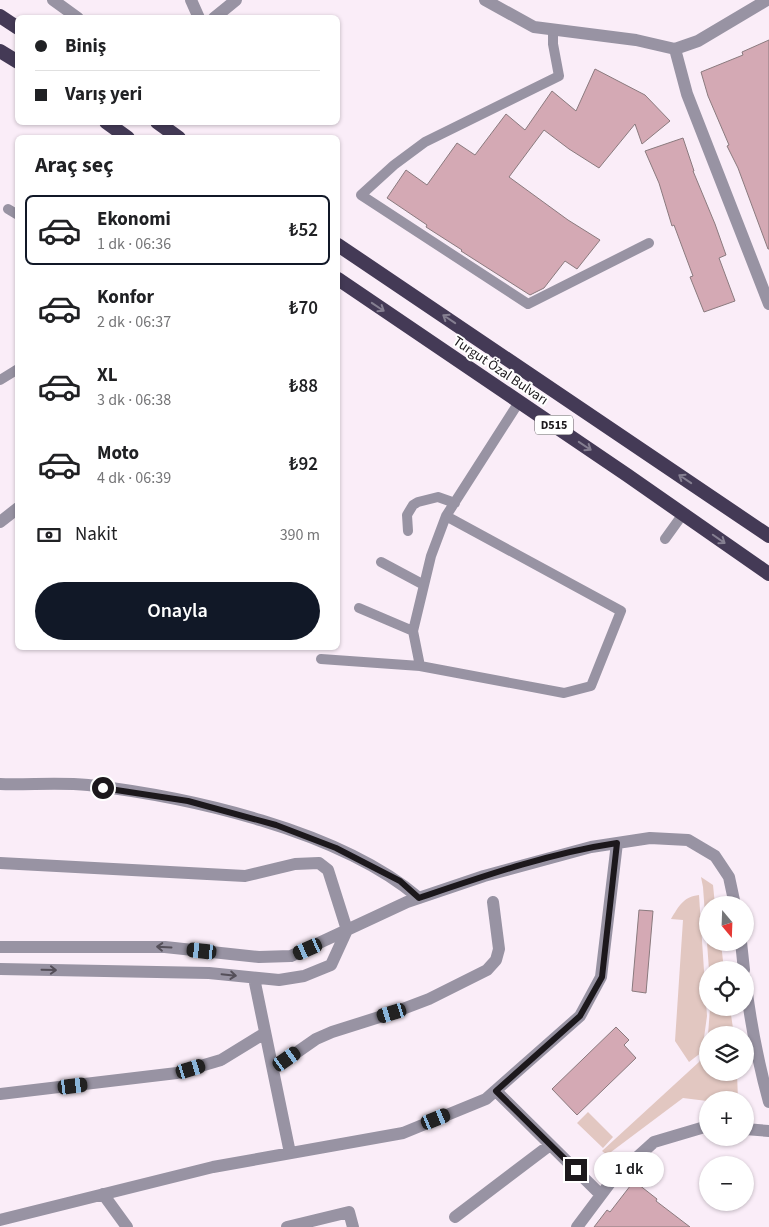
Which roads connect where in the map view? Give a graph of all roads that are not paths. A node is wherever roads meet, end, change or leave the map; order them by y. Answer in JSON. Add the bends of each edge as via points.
{"nodes":[{"id":1,"x":53,"y":0,"type":"edge"},
{"id":2,"x":191,"y":0,"type":"edge"},
{"id":3,"x":236,"y":0,"type":"edge"},
{"id":4,"x":485,"y":0,"type":"edge"},
{"id":5,"x":767,"y":0,"type":"edge"},
{"id":6,"x":74,"y":15,"type":"edge"},
{"id":7,"x":198,"y":15,"type":"edge"},
{"id":8,"x":218,"y":15,"type":"edge"},
{"id":9,"x":0,"y":16,"type":"edge"},
{"id":10,"x":15,"y":26,"type":"edge"},
{"id":11,"x":553,"y":30,"type":"junction"},
{"id":12,"x":675,"y":49,"type":"junction"},
{"id":13,"x":0,"y":50,"type":"edge"},
{"id":14,"x":15,"y":60,"type":"edge"},
{"id":15,"x":110,"y":125,"type":"edge"},
{"id":16,"x":161,"y":125,"type":"edge"},
{"id":17,"x":124,"y":135,"type":"edge"},
{"id":18,"x":175,"y":135,"type":"edge"},
{"id":19,"x":649,"y":243,"type":"dead end"},
{"id":20,"x":340,"y":245,"type":"edge"},
{"id":21,"x":340,"y":280,"type":"edge"},
{"id":22,"x":769,"y":304,"type":"edge"},
{"id":23,"x":15,"y":371,"type":"edge"},
{"id":24,"x":0,"y":380,"type":"edge"},
{"id":25,"x":519,"y":402,"type":"junction"},
{"id":26,"x":455,"y":502,"type":"junction"},
{"id":27,"x":15,"y":510,"type":"edge"},
{"id":28,"x":683,"y":514,"type":"junction"},
{"id":29,"x":446,"y":516,"type":"junction"},
{"id":30,"x":0,"y":522,"type":"edge"},
{"id":31,"x":408,"y":531,"type":"dead end"},
{"id":32,"x":769,"y":536,"type":"edge"},
{"id":33,"x":665,"y":539,"type":"dead end"},
{"id":34,"x":381,"y":562,"type":"dead end"},
{"id":35,"x":769,"y":574,"type":"edge"},
{"id":36,"x":424,"y":585,"type":"junction"},
{"id":37,"x":359,"y":608,"type":"dead end"},
{"id":38,"x":413,"y":631,"type":"junction"},
{"id":39,"x":321,"y":659,"type":"dead end"},
{"id":40,"x":420,"y":666,"type":"junction"},
{"id":41,"x":0,"y":784,"type":"edge"},
{"id":42,"x":617,"y":843,"type":"junction"},
{"id":43,"x":0,"y":863,"type":"edge"},
{"id":44,"x":733,"y":896,"type":"edge"},
{"id":45,"x":419,"y":898,"type":"junction"},
{"id":46,"x":492,"y":902,"type":"dead end"},
{"id":47,"x":347,"y":930,"type":"junction"},
{"id":48,"x":0,"y":947,"type":"edge"},
{"id":49,"x":0,"y":969,"type":"edge"},
{"id":50,"x":254,"y":978,"type":"junction"},
{"id":51,"x":750,"y":1016,"type":"edge"},
{"id":52,"x":266,"y":1033,"type":"junction"},
{"id":53,"x":273,"y":1069,"type":"junction"},
{"id":54,"x":496,"y":1091,"type":"junction"},
{"id":55,"x":0,"y":1094,"type":"edge"},
{"id":56,"x":769,"y":1102,"type":"edge"},
{"id":57,"x":699,"y":1129,"type":"edge"},
{"id":58,"x":754,"y":1129,"type":"edge"},
{"id":59,"x":769,"y":1131,"type":"edge"},
{"id":60,"x":550,"y":1145,"type":"junction"},
{"id":61,"x":290,"y":1153,"type":"junction"},
{"id":62,"x":103,"y":1194,"type":"junction"},
{"id":63,"x":601,"y":1195,"type":"junction"},
{"id":64,"x":455,"y":1217,"type":"dead end"},
{"id":65,"x":0,"y":1220,"type":"edge"},
{"id":66,"x":127,"y":1227,"type":"edge"},
{"id":67,"x":287,"y":1227,"type":"edge"},
{"id":68,"x":353,"y":1227,"type":"edge"},
{"id":69,"x":577,"y":1227,"type":"edge"}],
"edges":[{"from":1,"to":6,"type":"street"},
{"from":2,"to":7,"type":"street"},
{"from":3,"to":8,"type":"street"},
{"from":4,"to":11,"type":"street","via":[[534,27]]},
{"from":5,"to":12,"type":"street","via":[[698,40]]},
{"from":9,"to":10,"type":"highway"},
{"from":11,"to":12,"type":"street","via":[[636,40]]},
{"from":11,"to":19,"type":"lane","via":[[559,76],[425,142],[360,195],[528,304]]},
{"from":12,"to":22,"type":"street","via":[[687,94]]},
{"from":13,"to":14,"type":"highway"},
{"from":15,"to":17,"type":"highway"},
{"from":16,"to":18,"type":"highway"},
{"from":32,"to":20,"type":"highway","name":"Turgut Özal Bulvarı","number":"D515","one_way":true},
{"from":21,"to":25,"type":"highway","name":"Turgut Özal Bulvarı","number":"D515","one_way":true},
{"from":23,"to":24,"type":"lane"},
{"from":25,"to":26,"type":"lane"},
{"from":25,"to":28,"type":"highway","name":"Turgut Özal Bulvarı","number":"D515","one_way":true},
{"from":26,"to":29,"type":"lane"},
{"from":26,"to":31,"type":"lane","via":[[438,497],[413,505],[407,515]]},
{"from":27,"to":30,"type":"street"},
{"from":28,"to":33,"type":"lane"},
{"from":28,"to":35,"type":"highway","name":"Turgut Özal Bulvarı","number":"D515","one_way":true},
{"from":29,"to":36,"type":"lane"},
{"from":29,"to":40,"type":"lane","via":[[621,610],[592,686],[564,693]]},
{"from":34,"to":36,"type":"lane"},
{"from":36,"to":38,"type":"lane"},
{"from":37,"to":38,"type":"lane"},
{"from":38,"to":40,"type":"lane"},
{"from":39,"to":40,"type":"lane"},
{"from":41,"to":45,"type":"street","via":[[86,785],[188,801],[276,825],[336,848],[400,881]]},
{"from":42,"to":44,"type":"street","via":[[650,838],[688,840],[715,856],[729,877]]},
{"from":42,"to":45,"type":"street","via":[[484,876]]},
{"from":42,"to":54,"type":"street","via":[[602,977],[580,1016]]},
{"from":43,"to":47,"type":"street","via":[[246,876],[295,864],[319,863],[328,870]]},
{"from":45,"to":47,"type":"street"},
{"from":46,"to":53,"type":"street","via":[[500,949],[488,970],[429,999],[316,1039]]},
{"from":47,"to":48,"type":"street","one_way":true,"via":[[291,956],[259,957],[165,947]]},
{"from":47,"to":50,"type":"street","via":[[331,965],[304,976],[279,980]]},
{"from":49,"to":50,"type":"street","one_way":true},
{"from":50,"to":52,"type":"street"},
{"from":51,"to":56,"type":"street"},
{"from":52,"to":53,"type":"street"},
{"from":52,"to":55,"type":"street","via":[[221,1060],[177,1073]]},
{"from":53,"to":61,"type":"street"},
{"from":54,"to":60,"type":"street"},
{"from":54,"to":61,"type":"street","via":[[486,1099],[403,1133]]},
{"from":57,"to":63,"type":"street","via":[[654,1142],[613,1179]]},
{"from":58,"to":59,"type":"street"},
{"from":60,"to":63,"type":"street"},
{"from":60,"to":64,"type":"street"},
{"from":61,"to":62,"type":"street","via":[[213,1167]]},
{"from":62,"to":65,"type":"street"},
{"from":62,"to":66,"type":"street"},
{"from":63,"to":69,"type":"street"},
{"from":67,"to":68,"type":"street","via":[[349,1212]]}]}
